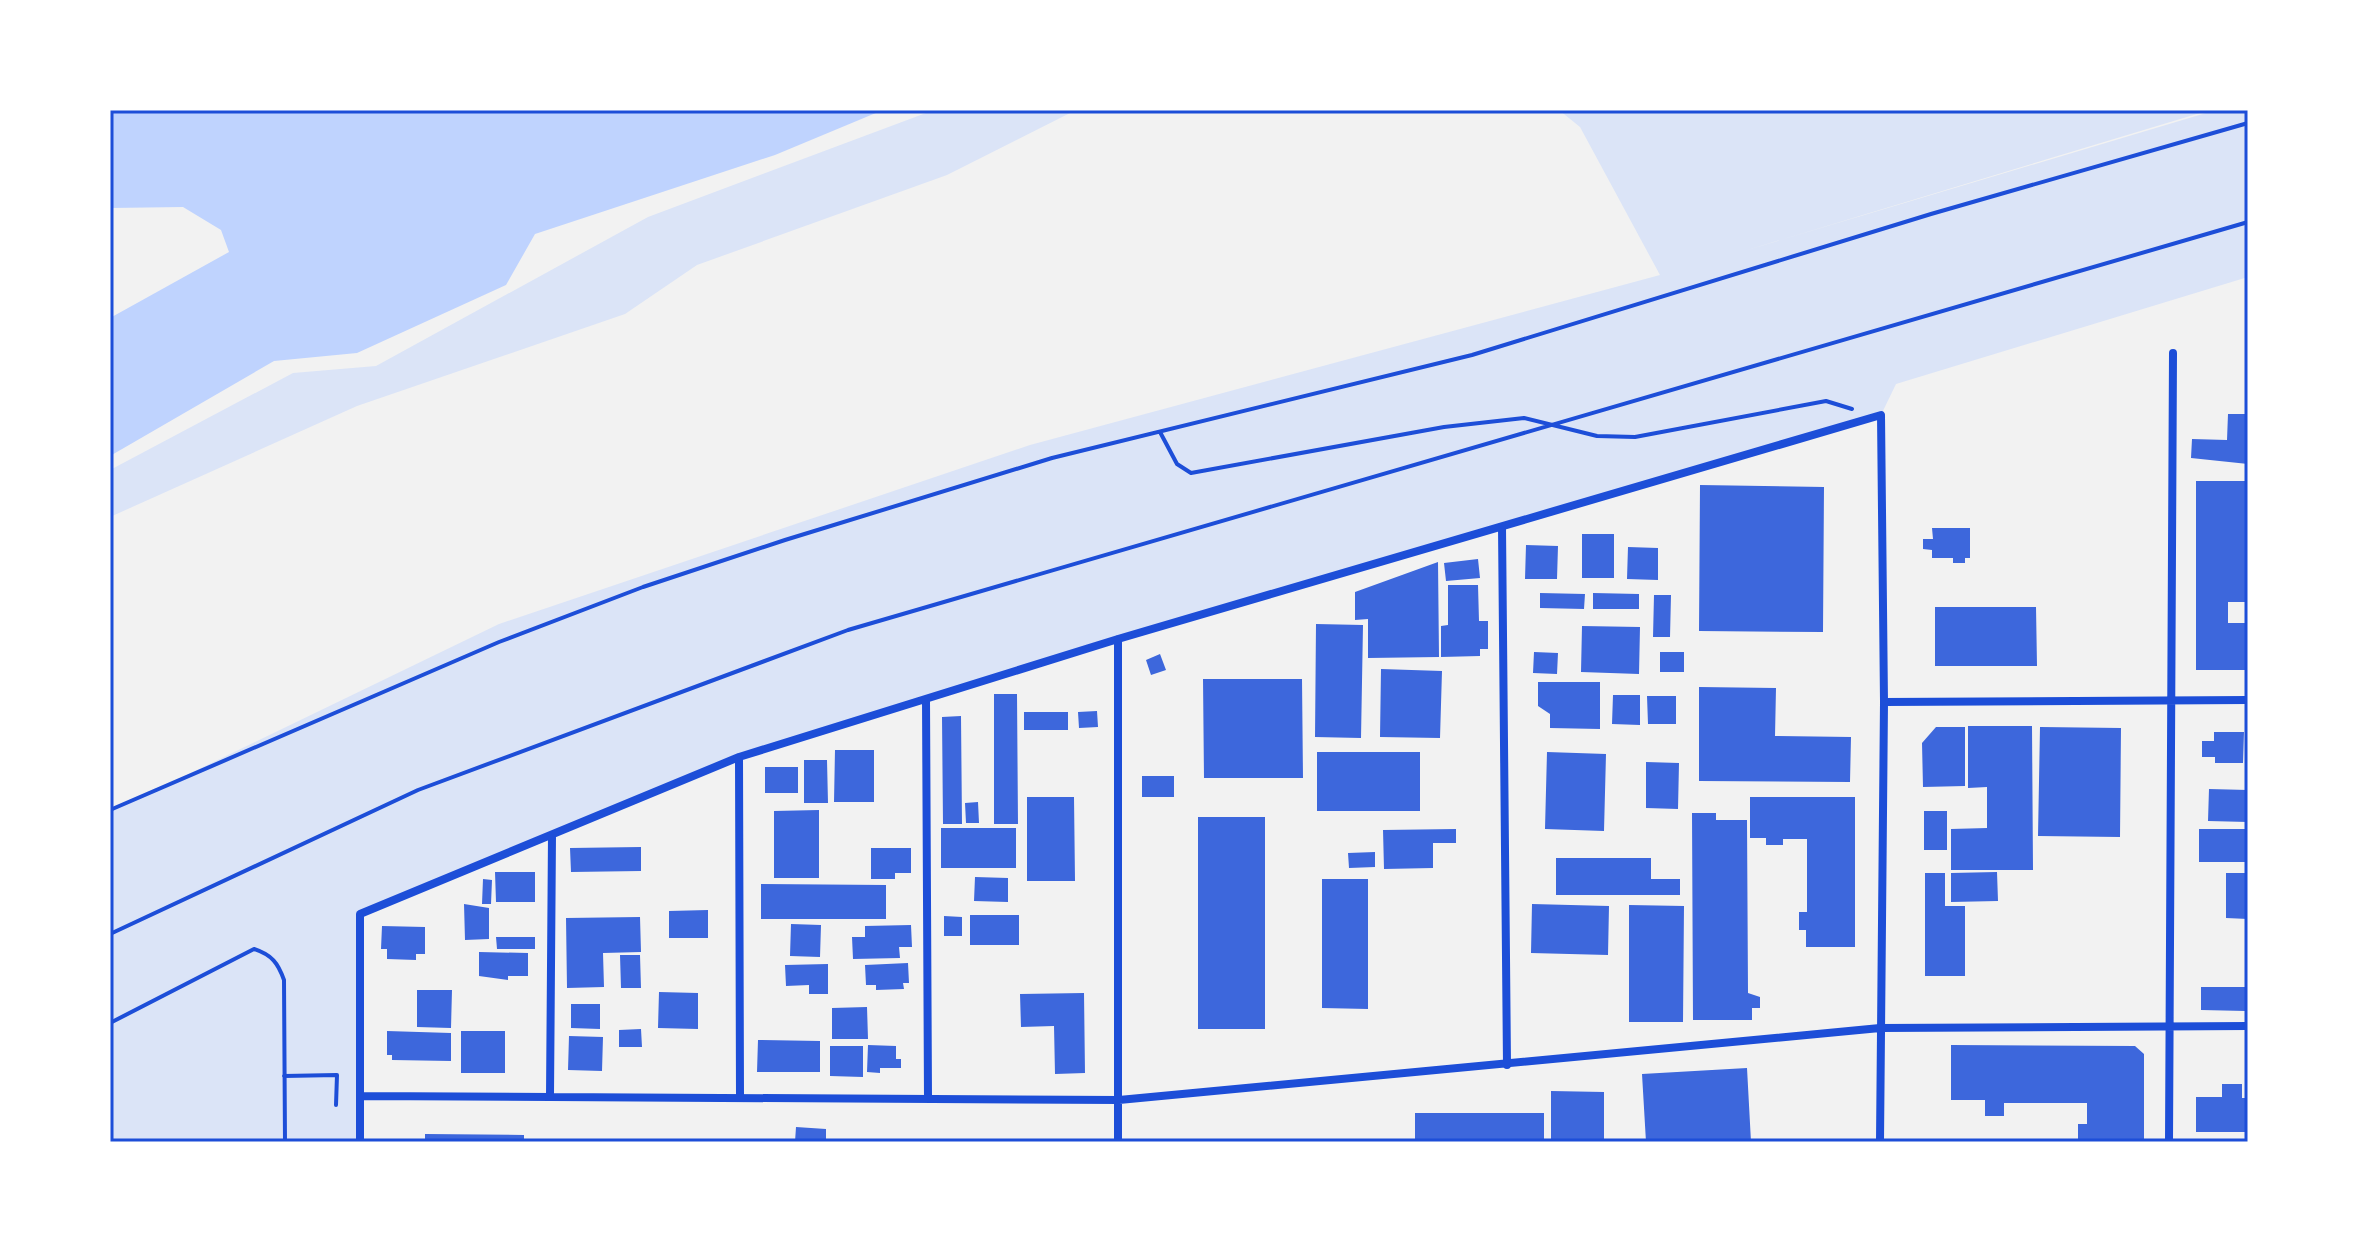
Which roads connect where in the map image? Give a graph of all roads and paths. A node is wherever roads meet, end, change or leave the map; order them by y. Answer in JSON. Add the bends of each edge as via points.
{"nodes":[{"id":1,"x":2248,"y":123,"type":"edge"},
{"id":2,"x":2248,"y":222,"type":"edge"},
{"id":3,"x":2173,"y":353,"type":"dead end"},
{"id":4,"x":1867,"y":420,"type":"junction"},
{"id":5,"x":1559,"y":425,"type":"junction"},
{"id":6,"x":1160,"y":432,"type":"junction"},
{"id":7,"x":1502,"y":527,"type":"junction"},
{"id":8,"x":1118,"y":639,"type":"junction"},
{"id":9,"x":926,"y":699,"type":"junction"},
{"id":10,"x":2169,"y":700,"type":"junction"},
{"id":11,"x":2248,"y":700,"type":"edge"},
{"id":12,"x":1884,"y":702,"type":"junction"},
{"id":13,"x":739,"y":757,"type":"junction"},
{"id":14,"x":110,"y":810,"type":"edge"},
{"id":15,"x":552,"y":835,"type":"junction"},
{"id":16,"x":110,"y":934,"type":"edge"},
{"id":17,"x":110,"y":1023,"type":"edge"},
{"id":18,"x":2168,"y":1025,"type":"junction"},
{"id":19,"x":2248,"y":1026,"type":"edge"},
{"id":20,"x":1880,"y":1028,"type":"junction"},
{"id":21,"x":1507,"y":1065,"type":"junction"},
{"id":22,"x":284,"y":1076,"type":"junction"},
{"id":23,"x":361,"y":1096,"type":"junction"},
{"id":24,"x":550,"y":1096,"type":"junction"},
{"id":25,"x":740,"y":1097,"type":"junction"},
{"id":26,"x":928,"y":1098,"type":"junction"},
{"id":27,"x":1119,"y":1100,"type":"junction"},
{"id":28,"x":336,"y":1105,"type":"dead end"},
{"id":29,"x":285,"y":1142,"type":"edge"},
{"id":30,"x":360,"y":1142,"type":"edge"},
{"id":31,"x":1118,"y":1142,"type":"edge"},
{"id":32,"x":1880,"y":1142,"type":"edge"},
{"id":33,"x":2169,"y":1142,"type":"edge"}],
"edges":[{"from":1,"to":6,"type":"path","via":[[1472,355]]},
{"from":2,"to":5,"type":"path"},
{"from":3,"to":10,"type":"street"},
{"from":4,"to":5,"type":"path","via":[[1844,404],[1826,401],[1635,437],[1597,436]]},
{"from":4,"to":7,"type":"street"},
{"from":4,"to":12,"type":"street","via":[[1881,415]]},
{"from":5,"to":6,"type":"path","via":[[1524,418],[1444,427],[1191,473],[1177,464]]},
{"from":5,"to":16,"type":"path","via":[[848,630],[418,790]]},
{"from":6,"to":14,"type":"path","via":[[1052,458],[643,587],[499,642]]},
{"from":7,"to":8,"type":"street"},
{"from":7,"to":21,"type":"street"},
{"from":8,"to":9,"type":"street"},
{"from":8,"to":27,"type":"street"},
{"from":9,"to":13,"type":"street"},
{"from":9,"to":26,"type":"street"},
{"from":10,"to":11,"type":"street"},
{"from":10,"to":12,"type":"street"},
{"from":10,"to":18,"type":"street"},
{"from":12,"to":20,"type":"street"},
{"from":13,"to":15,"type":"street"},
{"from":13,"to":25,"type":"street"},
{"from":15,"to":23,"type":"street","via":[[360,914]]},
{"from":15,"to":24,"type":"street"},
{"from":17,"to":22,"type":"path","via":[[254,949],[269,954],[284,980]]},
{"from":18,"to":19,"type":"street"},
{"from":18,"to":20,"type":"street"},
{"from":18,"to":33,"type":"street"},
{"from":20,"to":21,"type":"street"},
{"from":20,"to":32,"type":"street"},
{"from":21,"to":27,"type":"street"},
{"from":22,"to":28,"type":"path","via":[[337,1075]]},
{"from":22,"to":29,"type":"path"},
{"from":23,"to":24,"type":"street"},
{"from":23,"to":30,"type":"street"},
{"from":24,"to":25,"type":"street"},
{"from":25,"to":26,"type":"street"},
{"from":26,"to":27,"type":"street"},
{"from":27,"to":31,"type":"street"}]}
